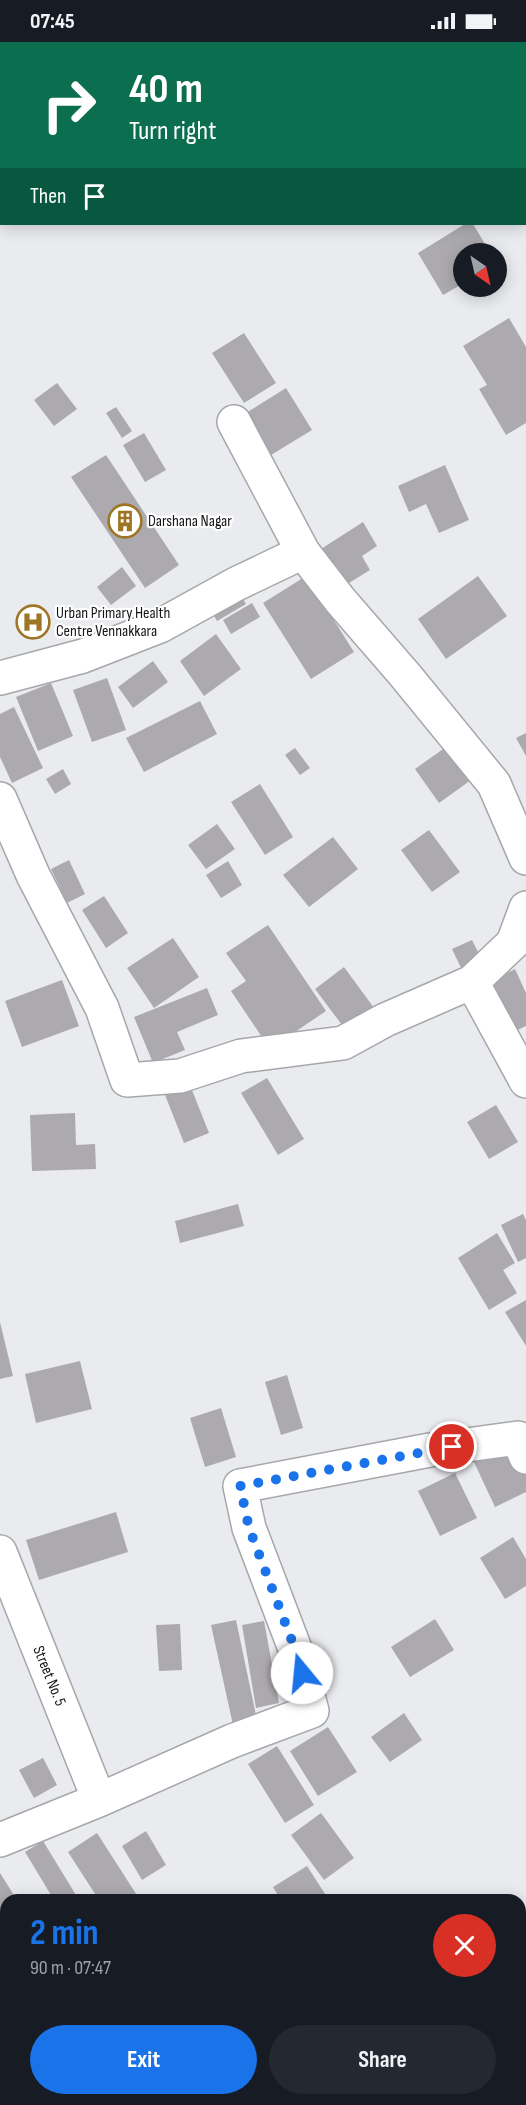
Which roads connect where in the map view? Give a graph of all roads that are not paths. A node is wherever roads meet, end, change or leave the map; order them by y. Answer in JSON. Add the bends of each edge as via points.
{"nodes":[{"id":1,"x":234,"y":422,"type":"dead end"},
{"id":2,"x":303,"y":552,"type":"junction"},
{"id":3,"x":0,"y":678,"type":"edge"},
{"id":4,"x":0,"y":799,"type":"edge"},
{"id":5,"x":526,"y":858,"type":"edge"},
{"id":6,"x":526,"y":908,"type":"edge"},
{"id":7,"x":472,"y":982,"type":"junction"},
{"id":8,"x":526,"y":1081,"type":"edge"},
{"id":9,"x":523,"y":1442,"type":"edge"},
{"id":10,"x":0,"y":1552,"type":"edge"},
{"id":11,"x":99,"y":1800,"type":"junction"},
{"id":12,"x":0,"y":1840,"type":"edge"}],
"edges":[{"from":1,"to":2,"type":"street"},
{"from":2,"to":3,"type":"street","via":[[160,626],[83,656]]},
{"from":2,"to":5,"type":"street","via":[[494,784]]},
{"from":4,"to":7,"type":"street","via":[[33,875],[102,1008],[127,1080],[180,1076],[241,1056],[343,1043]]},
{"from":6,"to":7,"type":"street","via":[[513,943]]},
{"from":7,"to":8,"type":"street"},
{"from":9,"to":11,"type":"street","via":[[430,1450],[240,1486],[249,1528],[297,1654],[312,1712],[232,1741]]},
{"from":10,"to":11,"type":"street","name":"Street No. 5"},
{"from":11,"to":12,"type":"street"}]}
